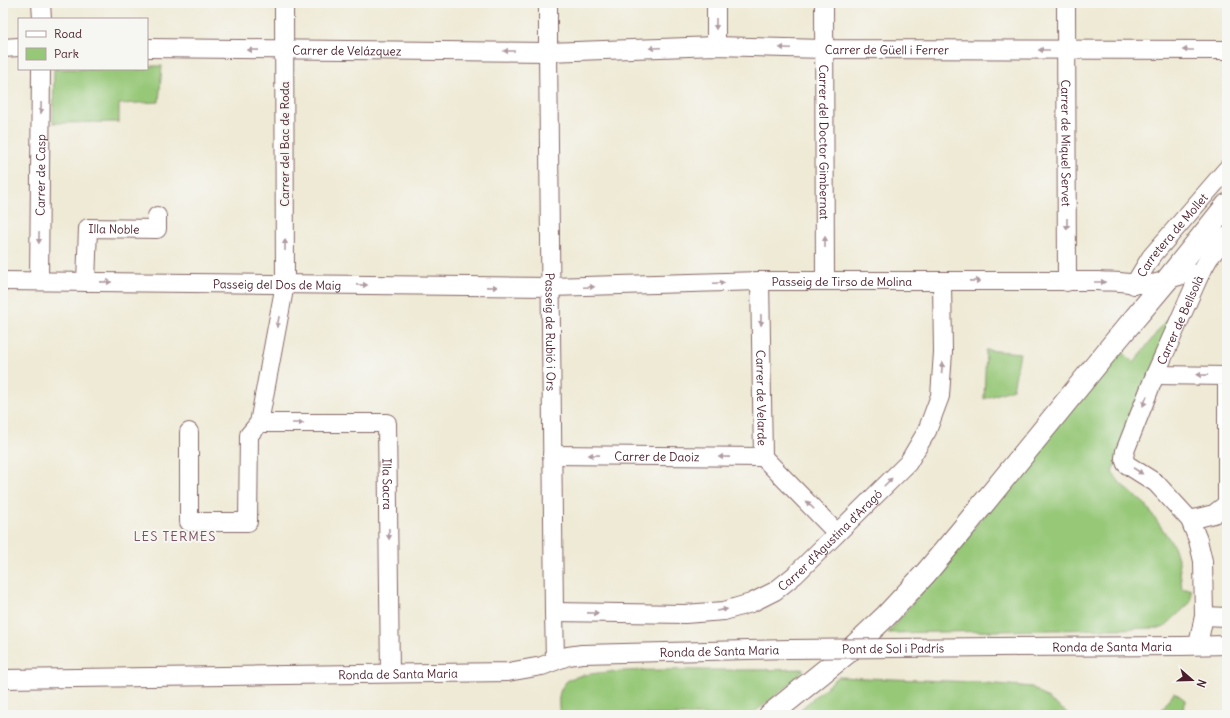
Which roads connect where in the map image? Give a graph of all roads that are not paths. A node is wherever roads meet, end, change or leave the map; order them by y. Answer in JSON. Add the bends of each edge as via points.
{"nodes":[{"id":1,"x":42,"y":3,"type":"edge"},
{"id":2,"x":284,"y":3,"type":"edge"},
{"id":3,"x":548,"y":3,"type":"edge"},
{"id":4,"x":716,"y":3,"type":"edge"},
{"id":5,"x":824,"y":3,"type":"edge"},
{"id":6,"x":1066,"y":3,"type":"edge"},
{"id":7,"x":42,"y":18,"type":"edge"},
{"id":8,"x":716,"y":46,"type":"junction"},
{"id":9,"x":18,"y":47,"type":"edge"},
{"id":10,"x":3,"y":48,"type":"edge"},
{"id":11,"x":148,"y":48,"type":"edge"},
{"id":12,"x":824,"y":49,"type":"junction"},
{"id":13,"x":284,"y":50,"type":"junction"},
{"id":14,"x":1066,"y":50,"type":"junction"},
{"id":15,"x":1227,"y":50,"type":"edge"},
{"id":16,"x":548,"y":52,"type":"junction"},
{"id":17,"x":41,"y":70,"type":"edge"},
{"id":18,"x":1227,"y":169,"type":"edge"},
{"id":19,"x":1227,"y":190,"type":"edge"},
{"id":20,"x":1208,"y":191,"type":"junction"},
{"id":21,"x":1227,"y":205,"type":"edge"},
{"id":22,"x":156,"y":216,"type":"dead end"},
{"id":23,"x":1227,"y":236,"type":"edge"},
{"id":24,"x":1200,"y":274,"type":"junction"},
{"id":25,"x":1167,"y":280,"type":"junction"},
{"id":26,"x":3,"y":281,"type":"edge"},
{"id":27,"x":39,"y":281,"type":"junction"},
{"id":28,"x":760,"y":281,"type":"junction"},
{"id":29,"x":826,"y":281,"type":"junction"},
{"id":30,"x":942,"y":281,"type":"junction"},
{"id":31,"x":86,"y":282,"type":"junction"},
{"id":32,"x":1067,"y":282,"type":"junction"},
{"id":33,"x":285,"y":284,"type":"junction"},
{"id":34,"x":1134,"y":285,"type":"junction"},
{"id":35,"x":550,"y":288,"type":"junction"},
{"id":36,"x":1137,"y":315,"type":"junction"},
{"id":37,"x":1155,"y":375,"type":"junction"},
{"id":38,"x":259,"y":423,"type":"junction"},
{"id":39,"x":189,"y":432,"type":"dead end"},
{"id":40,"x":552,"y":455,"type":"junction"},
{"id":41,"x":763,"y":457,"type":"junction"},
{"id":42,"x":1190,"y":520,"type":"junction"},
{"id":43,"x":837,"y":533,"type":"junction"},
{"id":44,"x":554,"y":612,"type":"junction"},
{"id":45,"x":1204,"y":616,"type":"junction"},
{"id":46,"x":1227,"y":616,"type":"edge"},
{"id":47,"x":1198,"y":645,"type":"junction"},
{"id":48,"x":1226,"y":645,"type":"edge"},
{"id":49,"x":996,"y":647,"type":"joint"},
{"id":50,"x":790,"y":648,"type":"joint"},
{"id":51,"x":555,"y":660,"type":"junction"},
{"id":52,"x":390,"y":674,"type":"junction"},
{"id":53,"x":3,"y":679,"type":"edge"},
{"id":54,"x":770,"y":715,"type":"edge"}],
"edges":[{"from":1,"to":7,"type":"street"},
{"from":2,"to":13,"type":"street","name":"Carrer del Bac de Roda"},
{"from":3,"to":16,"type":"street","name":"Passeig de Rubió i Ors"},
{"from":4,"to":8,"type":"street","one_way":true},
{"from":5,"to":12,"type":"street","name":"Carrer del Doctor Gimbernat"},
{"from":6,"to":14,"type":"street","name":"Carrer de Miquel Servet"},
{"from":12,"to":8,"type":"street","name":"Carrer de Güell i Ferrer","one_way":true},
{"from":8,"to":16,"type":"street","name":"Carrer de Güell i Ferrer","one_way":true},
{"from":9,"to":10,"type":"street"},
{"from":13,"to":11,"type":"street","name":"Carrer de Velázquez","one_way":true},
{"from":14,"to":12,"type":"street","name":"Carrer de Güell i Ferrer","one_way":true},
{"from":29,"to":12,"type":"street","name":"Carrer del Doctor Gimbernat","one_way":true},
{"from":16,"to":13,"type":"street","name":"Carrer de Velázquez","one_way":true},
{"from":33,"to":13,"type":"street","name":"Carrer del Bac de Roda","one_way":true},
{"from":15,"to":14,"type":"street","name":"Carrer de Güell i Ferrer","one_way":true},
{"from":14,"to":32,"type":"street","name":"Carrer de Miquel Servet","one_way":true},
{"from":16,"to":35,"type":"street","name":"Passeig de Rubió i Ors"},
{"from":17,"to":27,"type":"street","name":"Carrer de Casp","one_way":true},
{"from":18,"to":20,"type":"street","name":"Carretera de Mollet"},
{"from":19,"to":20,"type":"street"},
{"from":20,"to":34,"type":"street","name":"Carretera de Mollet","via":[[1151,257]]},
{"from":21,"to":25,"type":"main road","name":"Carretera de Mollet"},
{"from":22,"to":31,"type":"street","name":"Illa Noble","via":[[157,229],[88,228]]},
{"from":23,"to":24,"type":"street"},
{"from":24,"to":25,"type":"street","name":"Carrer de Bellsolà","via":[[1187,273]]},
{"from":24,"to":37,"type":"street","name":"Carrer de Bellsolà"},
{"from":25,"to":34,"type":"street","name":"Passeig de Tirso de Molina"},
{"from":25,"to":36,"type":"main road","name":"Carretera de Mollet"},
{"from":26,"to":27,"type":"street","name":"Passeig del Dos de Maig"},
{"from":27,"to":31,"type":"street","name":"Passeig del Dos de Maig"},
{"from":28,"to":29,"type":"street","name":"Passeig de Tirso de Molina"},
{"from":35,"to":28,"type":"street","name":"Passeig de Tirso de Molina","one_way":true},
{"from":28,"to":41,"type":"street","name":"Carrer de Velarde","one_way":true},
{"from":29,"to":30,"type":"street","name":"Passeig de Tirso de Molina"},
{"from":30,"to":32,"type":"street","name":"Passeig de Tirso de Molina","one_way":true},
{"from":43,"to":30,"type":"street","name":"Carrer d'Agustina d'Aragó","one_way":true,"via":[[908,463],[927,431],[940,396],[943,352]]},
{"from":31,"to":33,"type":"street","name":"Passeig del Dos de Maig","one_way":true},
{"from":32,"to":34,"type":"street","name":"Passeig de Tirso de Molina","one_way":true,"via":[[1119,282]]},
{"from":33,"to":35,"type":"street","name":"Passeig del Dos de Maig","one_way":true},
{"from":33,"to":38,"type":"street","one_way":true},
{"from":34,"to":36,"type":"street"},
{"from":35,"to":40,"type":"street","name":"Passeig de Rubió i Ors"},
{"from":36,"to":54,"type":"main road","name":"Carretera de Mollet","via":[[926,573],[848,652]]},
{"from":37,"to":42,"type":"street","name":"Carrer de Bellsolà","one_way":true,"via":[[1124,458],[1126,464],[1156,484]]},
{"from":42,"to":37,"type":"street","name":"Carrer de Bellsolà","one_way":true,"via":[[1214,514],[1227,504],[1227,376]]},
{"from":38,"to":39,"type":"street","via":[[249,435],[248,522],[189,522]]},
{"from":38,"to":52,"type":"street","name":"Illa Sacra","one_way":true,"via":[[387,423]]},
{"from":41,"to":40,"type":"street","name":"Carrer de Daoiz","one_way":true},
{"from":40,"to":44,"type":"street","name":"Passeig de Rubió i Ors"},
{"from":43,"to":41,"type":"street","name":"Carrer de Velarde","one_way":true},
{"from":42,"to":45,"type":"street","name":"Carrer de Bellsolà","via":[[1203,561]]},
{"from":44,"to":43,"type":"street","name":"Carrer d'Agustina d'Aragó","one_way":true,"via":[[685,614],[724,611],[750,603],[775,591]]},
{"from":44,"to":51,"type":"street","name":"Passeig de Rubió i Ors"},
{"from":45,"to":46,"type":"street"},
{"from":45,"to":47,"type":"street","name":"Carrer de Bellsolà"},
{"from":47,"to":48,"type":"street","name":"Ronda de Santa Maria"},
{"from":47,"to":49,"type":"street","name":"Ronda de Santa Maria"},
{"from":49,"to":50,"type":"street","name":"Pont de Sol i Padrís","bridge":true},
{"from":50,"to":51,"type":"street","name":"Ronda de Santa Maria","via":[[582,654]]},
{"from":51,"to":52,"type":"street","name":"Ronda de Santa Maria","via":[[542,666],[508,672]]},
{"from":52,"to":53,"type":"street","name":"Ronda de Santa Maria"}]}
